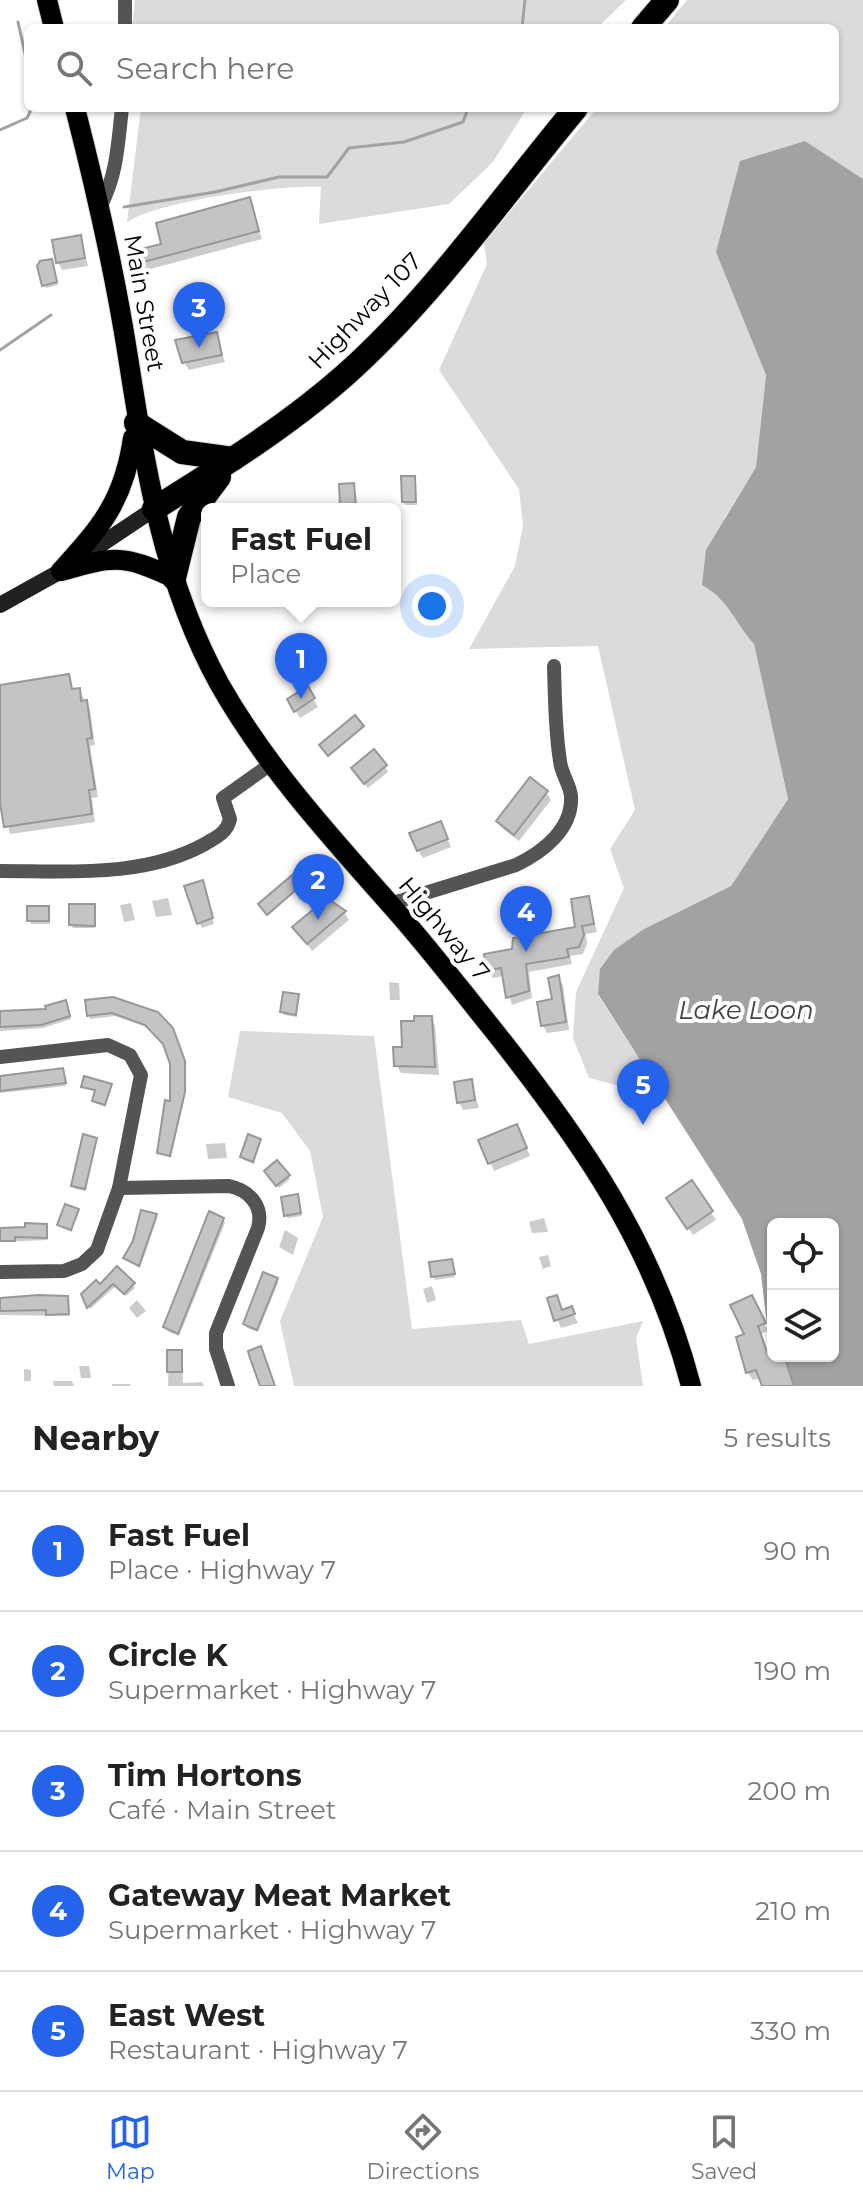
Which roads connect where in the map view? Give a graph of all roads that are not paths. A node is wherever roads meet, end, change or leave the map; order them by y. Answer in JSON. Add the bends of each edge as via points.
{"nodes":[{"id":1,"x":47,"y":0,"type":"edge"},
{"id":2,"x":125,"y":0,"type":"edge"},
{"id":3,"x":667,"y":0,"type":"edge"},
{"id":4,"x":53,"y":24,"type":"edge"},
{"id":5,"x":125,"y":24,"type":"edge"},
{"id":6,"x":646,"y":24,"type":"edge"},
{"id":7,"x":76,"y":112,"type":"edge"},
{"id":8,"x":122,"y":112,"type":"edge"},
{"id":9,"x":573,"y":112,"type":"edge"},
{"id":10,"x":100,"y":207,"type":"junction"},
{"id":11,"x":136,"y":423,"type":"junction"},
{"id":12,"x":233,"y":459,"type":"junction"},
{"id":13,"x":154,"y":509,"type":"junction"},
{"id":14,"x":61,"y":571,"type":"junction"},
{"id":15,"x":174,"y":578,"type":"junction"},
{"id":16,"x":0,"y":605,"type":"edge"},
{"id":17,"x":554,"y":666,"type":"dead end"},
{"id":18,"x":271,"y":764,"type":"junction"},
{"id":19,"x":0,"y":871,"type":"edge"},
{"id":20,"x":390,"y":904,"type":"junction"},
{"id":21,"x":0,"y":1057,"type":"edge"},
{"id":22,"x":119,"y":1188,"type":"junction"},
{"id":23,"x":0,"y":1272,"type":"edge"},
{"id":24,"x":228,"y":1386,"type":"edge"},
{"id":25,"x":691,"y":1386,"type":"edge"}],
"edges":[{"from":1,"to":4,"type":"main road"},
{"from":2,"to":5,"type":"street"},
{"from":3,"to":6,"type":"highway"},
{"from":7,"to":10,"type":"main road","name":"Main Street"},
{"from":8,"to":10,"type":"street","via":[[117,159]]},
{"from":9,"to":12,"type":"highway","name":"Highway 107","via":[[445,270],[373,348],[324,393]]},
{"from":10,"to":11,"type":"main road","name":"Main Street"},
{"from":11,"to":12,"type":"highway","via":[[182,452]]},
{"from":11,"to":13,"type":"main road","name":"Main Street"},
{"from":11,"to":14,"type":"main road","via":[[128,473],[114,507]]},
{"from":12,"to":13,"type":"highway","name":"Highway 107"},
{"from":12,"to":15,"type":"highway","via":[[189,517]]},
{"from":13,"to":14,"type":"main road"},
{"from":13,"to":15,"type":"main road","name":"Highway 7"},
{"from":14,"to":15,"type":"main road","via":[[119,558]]},
{"from":14,"to":16,"type":"main road"},
{"from":15,"to":18,"type":"main road","name":"Highway 7","via":[[219,683]]},
{"from":17,"to":20,"type":"street","via":[[559,758],[571,793],[562,831],[516,865]]},
{"from":18,"to":19,"type":"street","via":[[223,798],[230,819],[224,832],[177,857],[122,869]]},
{"from":18,"to":20,"type":"main road","name":"Highway 7"},
{"from":20,"to":25,"type":"main road","name":"Highway 7","via":[[563,1117],[598,1170],[651,1270]]},
{"from":21,"to":22,"type":"street","via":[[104,1045],[133,1057],[141,1081]]},
{"from":22,"to":23,"type":"street","via":[[102,1240],[82,1264],[59,1272]]},
{"from":22,"to":24,"type":"street","via":[[229,1186],[255,1202],[260,1221],[216,1333]]}]}
